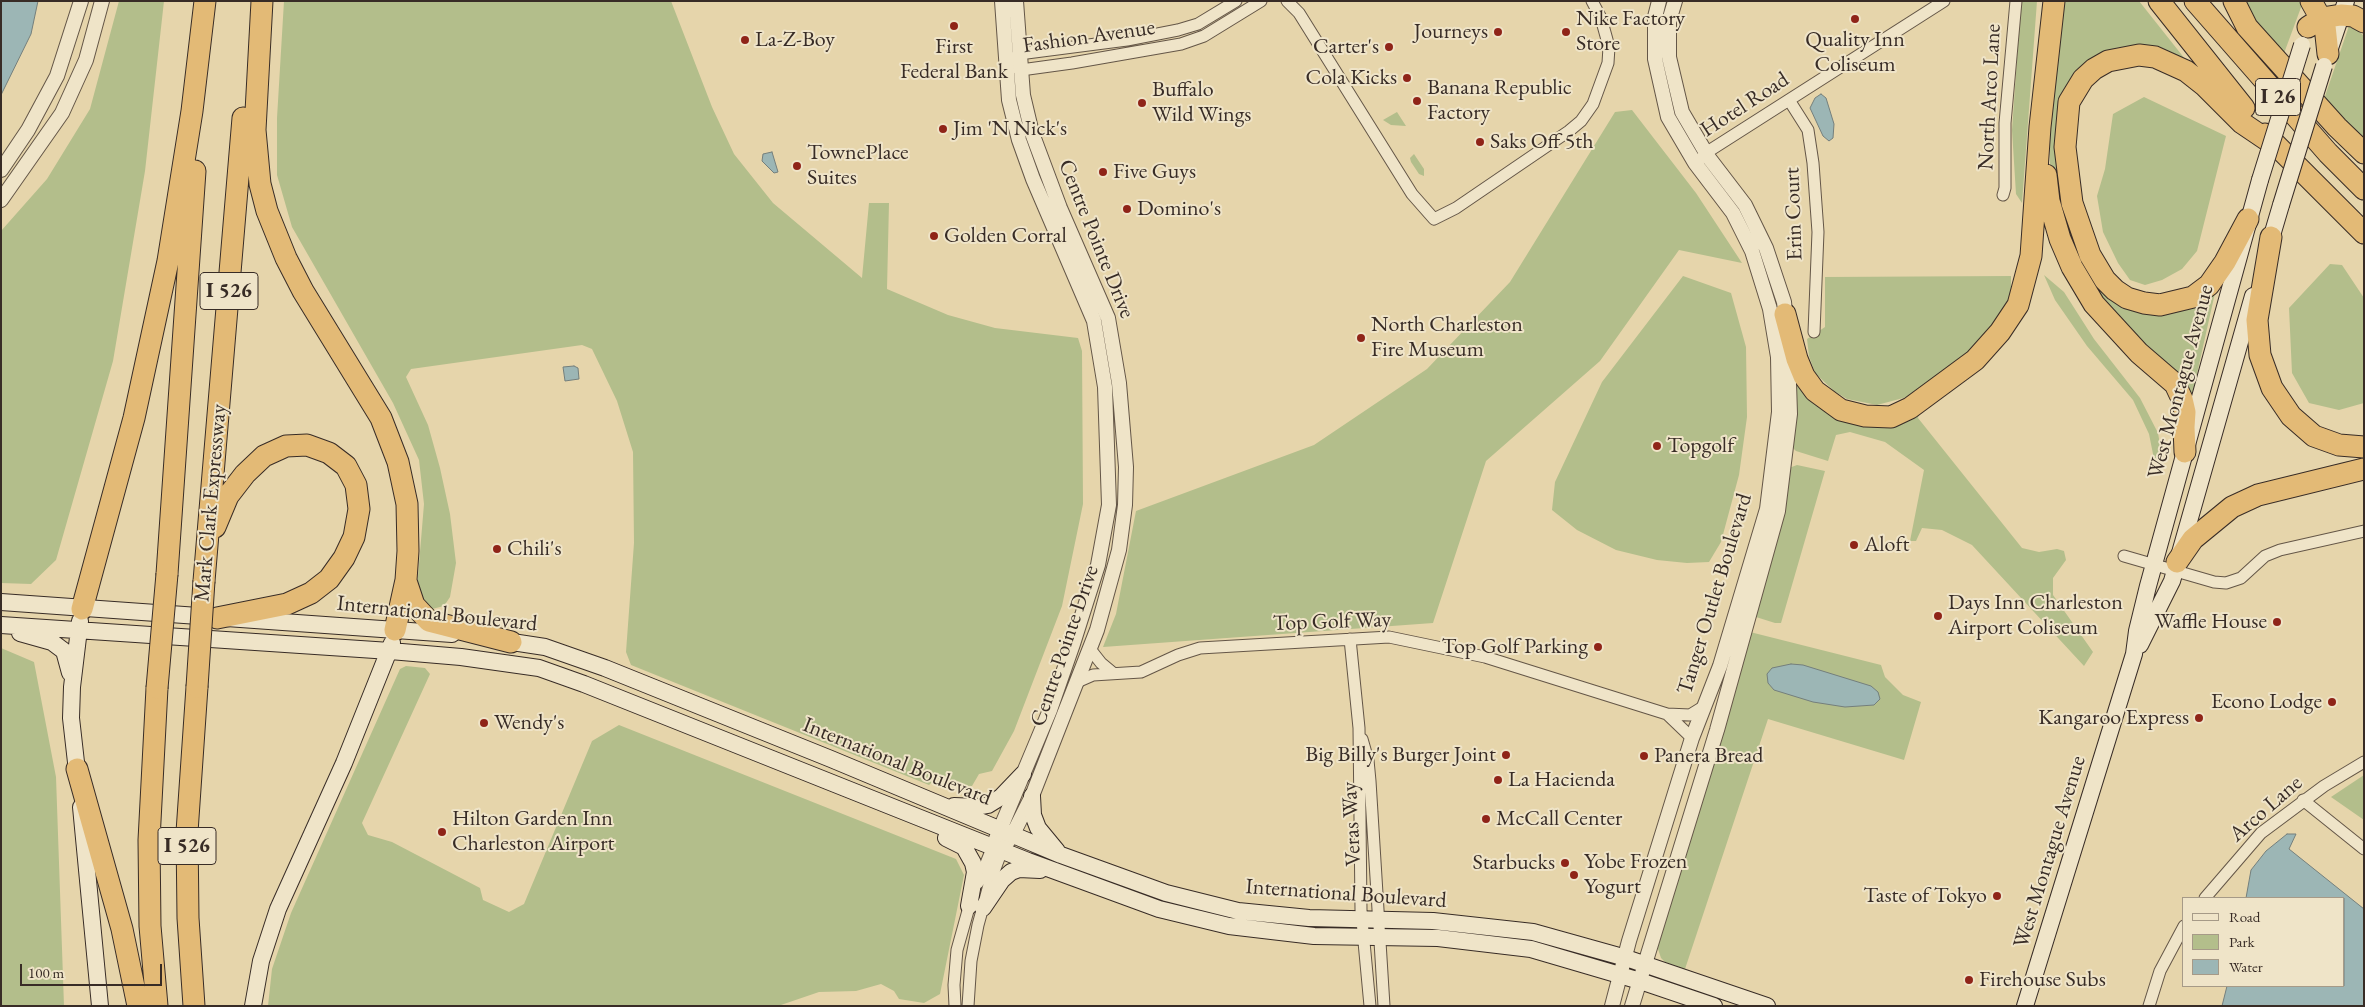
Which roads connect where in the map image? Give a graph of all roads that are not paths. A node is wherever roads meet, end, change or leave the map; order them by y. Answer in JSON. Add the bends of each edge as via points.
{"nodes":[{"id":1,"x":81,"y":1,"type":"edge"},
{"id":2,"x":102,"y":1,"type":"edge"},
{"id":3,"x":207,"y":1,"type":"edge"},
{"id":4,"x":253,"y":1,"type":"edge"},
{"id":5,"x":262,"y":1,"type":"edge"},
{"id":6,"x":1002,"y":1,"type":"edge"},
{"id":7,"x":1016,"y":1,"type":"edge"},
{"id":8,"x":1236,"y":1,"type":"edge"},
{"id":9,"x":1261,"y":1,"type":"edge"},
{"id":10,"x":1287,"y":1,"type":"edge"},
{"id":11,"x":1592,"y":1,"type":"edge"},
{"id":12,"x":1659,"y":1,"type":"edge"},
{"id":13,"x":1674,"y":1,"type":"edge"},
{"id":14,"x":1944,"y":1,"type":"edge"},
{"id":15,"x":2016,"y":1,"type":"edge"},
{"id":16,"x":2054,"y":1,"type":"edge"},
{"id":17,"x":2160,"y":1,"type":"edge"},
{"id":18,"x":2195,"y":1,"type":"edge"},
{"id":19,"x":2234,"y":1,"type":"edge"},
{"id":20,"x":2320,"y":14,"type":"edge"},
{"id":21,"x":2364,"y":22,"type":"edge"},
{"id":22,"x":1019,"y":54,"type":"junction"},
{"id":23,"x":2326,"y":60,"type":"joint"},
{"id":24,"x":1006,"y":64,"type":"junction"},
{"id":25,"x":1021,"y":70,"type":"junction"},
{"id":26,"x":1789,"y":100,"type":"junction"},
{"id":27,"x":2043,"y":107,"type":"junction"},
{"id":28,"x":2273,"y":144,"type":"junction"},
{"id":29,"x":1706,"y":153,"type":"junction"},
{"id":30,"x":2364,"y":153,"type":"edge"},
{"id":31,"x":1695,"y":163,"type":"junction"},
{"id":32,"x":1,"y":170,"type":"edge"},
{"id":33,"x":2364,"y":189,"type":"edge"},
{"id":34,"x":2003,"y":195,"type":"dead end"},
{"id":35,"x":1,"y":200,"type":"edge"},
{"id":36,"x":2339,"y":210,"type":"junction"},
{"id":37,"x":2248,"y":219,"type":"junction"},
{"id":38,"x":2364,"y":233,"type":"edge"},
{"id":39,"x":2271,"y":237,"type":"junction"},
{"id":40,"x":2364,"y":240,"type":"edge"},
{"id":41,"x":1785,"y":314,"type":"junction"},
{"id":42,"x":1814,"y":332,"type":"dead end"},
{"id":43,"x":2364,"y":448,"type":"edge"},
{"id":44,"x":2185,"y":452,"type":"junction"},
{"id":45,"x":2364,"y":469,"type":"edge"},
{"id":46,"x":2364,"y":530,"type":"edge"},
{"id":47,"x":2124,"y":556,"type":"dead end"},
{"id":48,"x":2154,"y":564,"type":"junction"},
{"id":49,"x":2176,"y":566,"type":"junction"},
{"id":50,"x":406,"y":580,"type":"junction"},
{"id":51,"x":204,"y":581,"type":"junction"},
{"id":52,"x":1,"y":602,"type":"edge"},
{"id":53,"x":82,"y":609,"type":"junction"},
{"id":54,"x":217,"y":618,"type":"junction"},
{"id":55,"x":1,"y":627,"type":"edge"},
{"id":56,"x":78,"y":630,"type":"junction"},
{"id":57,"x":395,"y":630,"type":"junction"},
{"id":58,"x":1350,"y":639,"type":"junction"},
{"id":59,"x":511,"y":642,"type":"junction"},
{"id":60,"x":1090,"y":649,"type":"junction"},
{"id":61,"x":390,"y":651,"type":"junction"},
{"id":62,"x":2134,"y":654,"type":"junction"},
{"id":63,"x":1113,"y":673,"type":"junction"},
{"id":64,"x":1077,"y":682,"type":"junction"},
{"id":65,"x":72,"y":687,"type":"junction"},
{"id":66,"x":1703,"y":707,"type":"junction"},
{"id":67,"x":1667,"y":714,"type":"junction"},
{"id":68,"x":1692,"y":738,"type":"junction"},
{"id":69,"x":2364,"y":762,"type":"edge"},
{"id":70,"x":77,"y":769,"type":"junction"},
{"id":71,"x":1023,"y":774,"type":"junction"},
{"id":72,"x":1032,"y":796,"type":"junction"},
{"id":73,"x":2303,"y":800,"type":"junction"},
{"id":74,"x":888,"y":805,"type":"junction"},
{"id":75,"x":944,"y":806,"type":"junction"},
{"id":76,"x":1006,"y":832,"type":"junction"},
{"id":77,"x":998,"y":848,"type":"junction"},
{"id":78,"x":2364,"y":849,"type":"edge"},
{"id":79,"x":1060,"y":855,"type":"junction"},
{"id":80,"x":1060,"y":873,"type":"junction"},
{"id":81,"x":2206,"y":897,"type":"edge"},
{"id":82,"x":976,"y":907,"type":"junction"},
{"id":83,"x":1370,"y":919,"type":"junction"},
{"id":84,"x":2182,"y":930,"type":"edge"},
{"id":85,"x":1371,"y":937,"type":"junction"},
{"id":86,"x":1626,"y":958,"type":"junction"},
{"id":87,"x":1645,"y":965,"type":"junction"},
{"id":88,"x":1621,"y":977,"type":"junction"},
{"id":89,"x":1640,"y":981,"type":"junction"},
{"id":90,"x":954,"y":1004,"type":"edge"},
{"id":91,"x":100,"y":1006,"type":"edge"},
{"id":92,"x":138,"y":1006,"type":"edge"},
{"id":93,"x":157,"y":1006,"type":"edge"},
{"id":94,"x":194,"y":1006,"type":"edge"},
{"id":95,"x":253,"y":1006,"type":"edge"},
{"id":96,"x":968,"y":1006,"type":"edge"},
{"id":97,"x":1370,"y":1006,"type":"edge"},
{"id":98,"x":1384,"y":1006,"type":"edge"},
{"id":99,"x":1612,"y":1006,"type":"edge"},
{"id":100,"x":1632,"y":1006,"type":"edge"},
{"id":101,"x":1714,"y":1006,"type":"edge"},
{"id":102,"x":1767,"y":1006,"type":"edge"},
{"id":103,"x":2025,"y":1006,"type":"edge"},
{"id":104,"x":2149,"y":1006,"type":"edge"}],
"edges":[{"from":1,"to":32,"type":"street","via":[[57,76],[28,130]]},
{"from":2,"to":35,"type":"street","via":[[86,60],[62,113]]},
{"from":3,"to":53,"type":"highway","via":[[168,261],[134,418]]},
{"from":3,"to":93,"type":"highway","name":"Mark Clark Expressway","number":"I 526","bridge":true,"via":[[157,688],[149,840],[150,926]]},
{"from":4,"to":51,"type":"highway","name":"Mark Clark Expressway","number":"I 526"},
{"from":5,"to":50,"type":"highway","via":[[255,130],[257,162],[267,211],[303,291],[377,411],[391,443],[407,504]]},
{"from":6,"to":24,"type":"street","name":"Centre Pointe Drive"},
{"from":7,"to":22,"type":"street","name":"Centre Pointe Drive"},
{"from":8,"to":22,"type":"street","name":"Fashion Avenue","via":[[1198,24],[1178,30]]},
{"from":9,"to":25,"type":"street","name":"Fashion Avenue","via":[[1204,36],[1181,44]]},
{"from":10,"to":11,"type":"street","via":[[1299,13],[1412,194],[1434,220],[1581,121],[1593,104],[1608,63],[1609,47],[1601,18]]},
{"from":12,"to":31,"type":"street","name":"Tanger Outlet Boulevard","via":[[1655,17],[1655,59],[1668,117]]},
{"from":13,"to":29,"type":"street","name":"Tanger Outlet Boulevard","via":[[1669,21],[1669,56],[1682,112]]},
{"from":14,"to":26,"type":"street","name":"Hotel Road"},
{"from":15,"to":34,"type":"street","name":"North Arco Lane","via":[[2005,123]]},
{"from":16,"to":27,"type":"highway"},
{"from":17,"to":28,"type":"highway","number":"I 26"},
{"from":18,"to":33,"type":"highway","number":"I 26"},
{"from":19,"to":30,"type":"highway","via":[[2247,27],[2337,128]]},
{"from":20,"to":21,"type":"highway","via":[[2353,16]]},
{"from":20,"to":23,"type":"highway"},
{"from":20,"to":37,"type":"main road","name":"West Montague Avenue","bridge":true,"via":[[2277,123]]},
{"from":22,"to":24,"type":"street","name":"Fashion Avenue"},
{"from":22,"to":25,"type":"street","name":"Centre Pointe Drive"},
{"from":23,"to":39,"type":"main road","name":"West Montague Avenue","bridge":true},
{"from":24,"to":25,"type":"street","name":"Fashion Avenue"},
{"from":24,"to":71,"type":"street","name":"Centre Pointe Drive","via":[[1009,100],[1019,140],[1094,321],[1105,387],[1109,505],[1104,538],[1081,618],[1050,710]]},
{"from":25,"to":60,"type":"street","name":"Centre Pointe Drive","via":[[1032,133],[1045,171],[1108,318],[1119,383],[1126,466],[1125,505],[1109,593]]},
{"from":26,"to":29,"type":"street","name":"Hotel Road"},
{"from":26,"to":42,"type":"street","name":"Erin Court","via":[[1808,130],[1813,163],[1818,232]]},
{"from":27,"to":41,"type":"highway","via":[[2031,256],[2018,305],[1975,360],[1910,408],[1891,417],[1865,416],[1841,410],[1815,391],[1797,359]]},
{"from":27,"to":44,"type":"highway","via":[[2044,165],[2049,201],[2060,240],[2094,304],[2139,353],[2174,384],[2186,412]]},
{"from":28,"to":36,"type":"highway","number":"I 26"},
{"from":28,"to":37,"type":"highway","via":[[2242,124],[2186,71],[2154,58],[2139,55],[2108,61],[2084,79],[2069,102],[2065,147],[2072,204],[2090,254],[2105,280],[2127,298],[2160,305],[2193,297],[2209,284],[2225,262]]},
{"from":29,"to":31,"type":"street","name":"Hotel Road"},
{"from":29,"to":41,"type":"street","name":"Tanger Outlet Boulevard","via":[[1744,205],[1766,248]]},
{"from":31,"to":66,"type":"street","name":"Tanger Outlet Boulevard","via":[[1733,213],[1752,251],[1770,309],[1778,357],[1779,403],[1767,509],[1720,666]]},
{"from":36,"to":38,"type":"highway","number":"I 26"},
{"from":36,"to":40,"type":"highway"},
{"from":37,"to":44,"type":"main road","name":"West Montague Avenue"},
{"from":39,"to":43,"type":"highway","via":[[2257,320],[2260,355],[2272,388],[2291,416],[2314,436],[2339,446]]},
{"from":39,"to":49,"type":"main road","name":"West Montague Avenue"},
{"from":41,"to":87,"type":"street","name":"Tanger Outlet Boulevard","via":[[1790,414],[1778,511],[1717,730]]},
{"from":44,"to":48,"type":"main road","name":"West Montague Avenue"},
{"from":45,"to":49,"type":"highway","via":[[2258,495],[2232,507],[2193,539]]},
{"from":46,"to":49,"type":"street","via":[[2280,550],[2265,556],[2242,578],[2230,583],[2214,582]]},
{"from":47,"to":48,"type":"street"},
{"from":48,"to":49,"type":"street"},
{"from":48,"to":62,"type":"main road","name":"West Montague Avenue"},
{"from":49,"to":62,"type":"main road","name":"West Montague Avenue","via":[[2167,592]]},
{"from":50,"to":57,"type":"highway"},
{"from":50,"to":59,"type":"highway","via":[[414,605],[429,621]]},
{"from":51,"to":54,"type":"highway","via":[[214,529],[221,512],[236,484],[254,464],[286,446],[307,445],[328,453],[346,466],[356,485],[358,516],[354,537],[336,569],[311,593],[287,604]]},
{"from":51,"to":94,"type":"highway","name":"Mark Clark Expressway","number":"I 526","bridge":true,"via":[[187,832]]},
{"from":52,"to":53,"type":"main road","name":"International Boulevard"},
{"from":53,"to":54,"type":"main road","name":"International Boulevard"},
{"from":53,"to":56,"type":"main road"},
{"from":54,"to":57,"type":"main road","name":"International Boulevard"},
{"from":55,"to":56,"type":"main road","name":"International Boulevard"},
{"from":55,"to":65,"type":"main road","via":[[52,642],[64,651]]},
{"from":56,"to":61,"type":"main road","name":"International Boulevard"},
{"from":56,"to":65,"type":"main road"},
{"from":57,"to":59,"type":"main road","name":"International Boulevard"},
{"from":57,"to":61,"type":"main road"},
{"from":58,"to":63,"type":"street","name":"Top Golf Way","via":[[1200,648],[1141,672]]},
{"from":58,"to":67,"type":"street","name":"Top Golf Way","via":[[1389,637],[1485,657]]},
{"from":58,"to":83,"type":"street","name":"Veras Way","via":[[1359,728],[1368,760]]},
{"from":59,"to":75,"type":"main road","name":"International Boulevard","via":[[545,647],[592,663]]},
{"from":60,"to":63,"type":"street"},
{"from":60,"to":64,"type":"street","name":"Centre Pointe Drive"},
{"from":61,"to":74,"type":"main road","name":"International Boulevard","via":[[539,668]]},
{"from":61,"to":95,"type":"main road","via":[[344,764],[278,909],[261,961]]},
{"from":62,"to":103,"type":"main road","name":"West Montague Avenue"},
{"from":63,"to":64,"type":"street","name":"Top Golf Way","via":[[1093,675]]},
{"from":64,"to":72,"type":"street","name":"Centre Pointe Drive"},
{"from":65,"to":70,"type":"main road","via":[[71,718]]},
{"from":66,"to":67,"type":"street","name":"Top Golf Way","via":[[1690,715]]},
{"from":66,"to":68,"type":"street","name":"Tanger Outlet Boulevard"},
{"from":67,"to":68,"type":"street","name":"Top Golf Way"},
{"from":68,"to":86,"type":"street","name":"Tanger Outlet Boulevard"},
{"from":69,"to":73,"type":"street","name":"Arco Lane"},
{"from":70,"to":91,"type":"main road"},
{"from":70,"to":92,"type":"highway","via":[[122,929]]},
{"from":71,"to":75,"type":"main road","via":[[1001,797],[988,804]]},
{"from":71,"to":76,"type":"street","name":"Centre Pointe Drive"},
{"from":72,"to":76,"type":"street","name":"Centre Pointe Drive"},
{"from":72,"to":79,"type":"main road","via":[[1033,815],[1038,828]]},
{"from":73,"to":78,"type":"street"},
{"from":73,"to":81,"type":"street","name":"Arco Lane","via":[[2261,833]]},
{"from":74,"to":77,"type":"main road","name":"International Boulevard"},
{"from":74,"to":82,"type":"main road","via":[[908,823],[958,842],[968,851],[974,872]]},
{"from":75,"to":76,"type":"main road","name":"International Boulevard"},
{"from":76,"to":77,"type":"street"},
{"from":76,"to":79,"type":"main road","name":"International Boulevard"},
{"from":77,"to":80,"type":"main road","name":"International Boulevard"},
{"from":77,"to":82,"type":"street","via":[[989,885]]},
{"from":79,"to":83,"type":"main road","name":"International Boulevard","via":[[1166,893],[1238,910],[1309,918]]},
{"from":80,"to":82,"type":"main road","via":[[1027,869],[1011,872]]},
{"from":80,"to":85,"type":"main road","name":"International Boulevard","via":[[1159,909],[1229,926],[1314,936]]},
{"from":82,"to":90,"type":"street","via":[[957,950]]},
{"from":82,"to":96,"type":"street"},
{"from":83,"to":85,"type":"street","name":"Veras Way"},
{"from":83,"to":86,"type":"main road","name":"International Boulevard","via":[[1438,921],[1532,932]]},
{"from":84,"to":104,"type":"street","via":[[2160,971]]},
{"from":85,"to":88,"type":"main road","name":"International Boulevard","via":[[1438,938],[1531,949]]},
{"from":85,"to":97,"type":"street"},
{"from":85,"to":98,"type":"street"},
{"from":86,"to":87,"type":"main road","name":"International Boulevard"},
{"from":86,"to":88,"type":"street","name":"Tanger Outlet Boulevard"},
{"from":87,"to":89,"type":"street","name":"Tanger Outlet Boulevard"},
{"from":87,"to":102,"type":"main road","name":"International Boulevard"},
{"from":88,"to":89,"type":"main road","name":"International Boulevard"},
{"from":88,"to":99,"type":"street","name":"Tanger Outlet Boulevard"},
{"from":89,"to":100,"type":"street","name":"Tanger Outlet Boulevard"},
{"from":89,"to":101,"type":"main road","name":"International Boulevard"}]}
